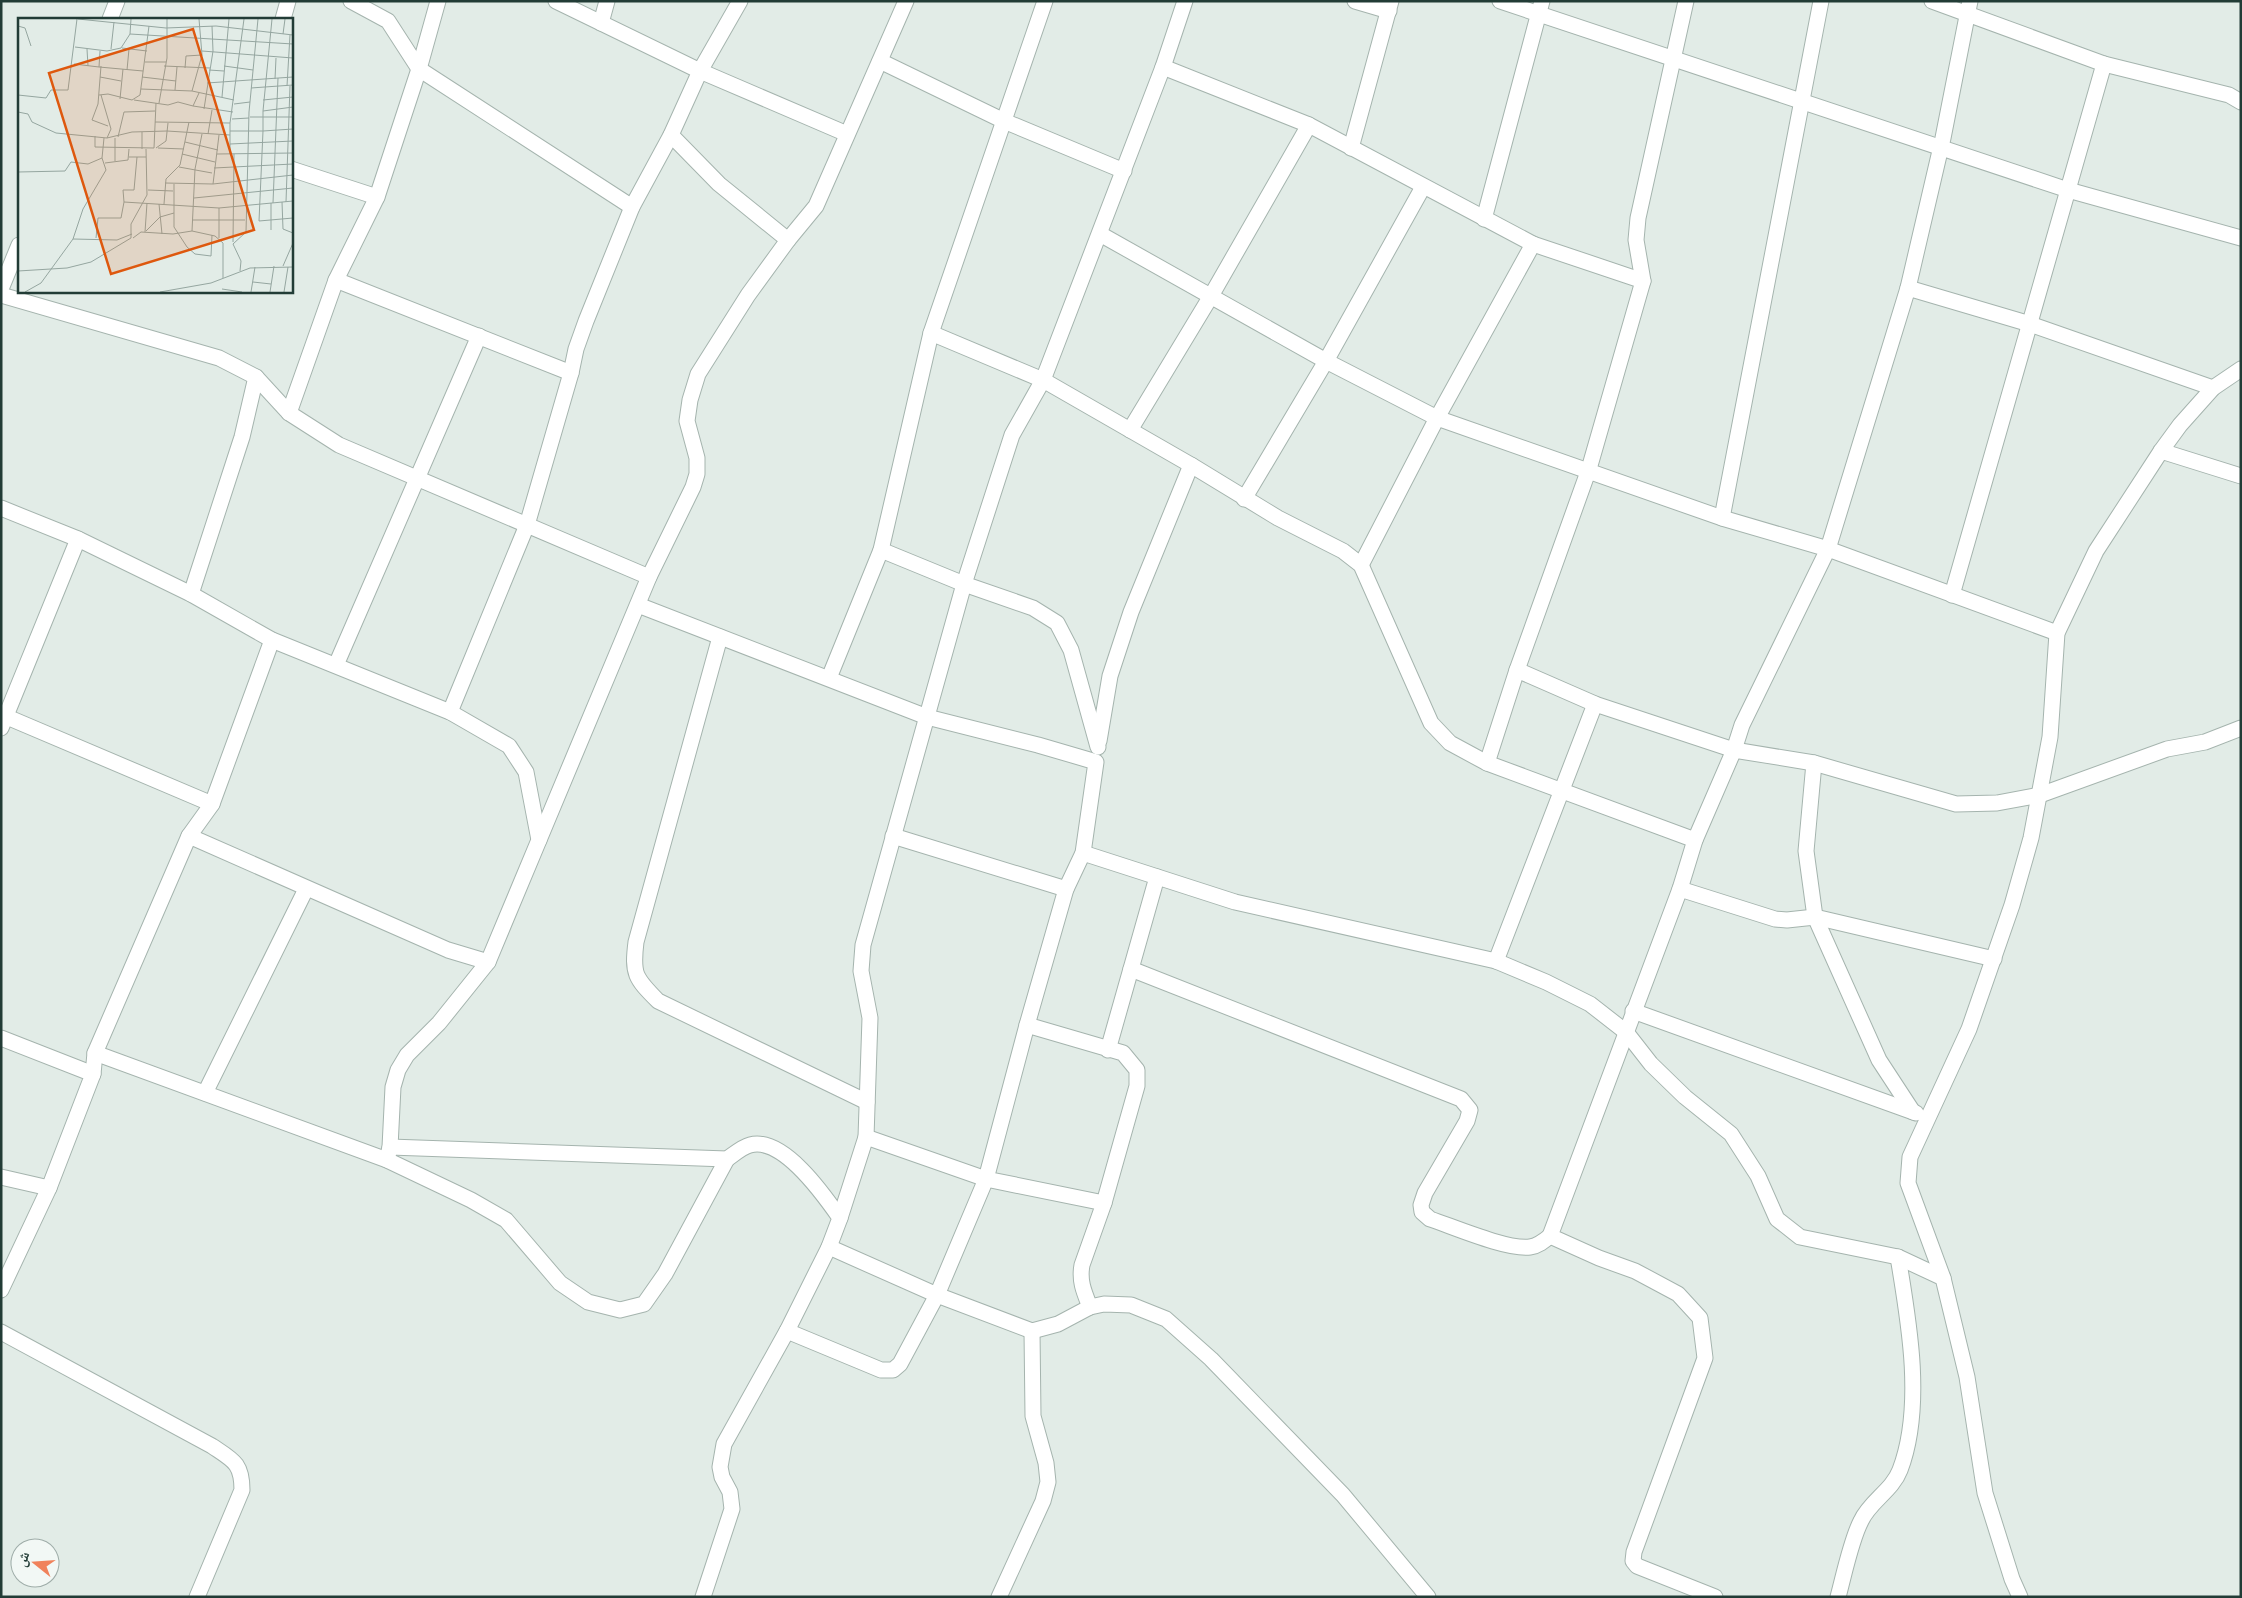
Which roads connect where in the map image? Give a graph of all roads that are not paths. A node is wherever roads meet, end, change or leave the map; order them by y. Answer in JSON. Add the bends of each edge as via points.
{"nodes":[{"id":1,"x":118,"y":1,"type":"edge"},
{"id":2,"x":288,"y":1,"type":"edge"},
{"id":3,"x":351,"y":1,"type":"edge"},
{"id":4,"x":438,"y":1,"type":"edge"},
{"id":5,"x":556,"y":1,"type":"edge"},
{"id":6,"x":607,"y":1,"type":"edge"},
{"id":7,"x":740,"y":1,"type":"edge"},
{"id":8,"x":906,"y":1,"type":"edge"},
{"id":9,"x":1045,"y":1,"type":"edge"},
{"id":10,"x":1185,"y":1,"type":"edge"},
{"id":11,"x":1355,"y":1,"type":"edge"},
{"id":12,"x":1500,"y":1,"type":"edge"},
{"id":13,"x":1686,"y":1,"type":"edge"},
{"id":14,"x":1821,"y":1,"type":"edge"},
{"id":15,"x":1932,"y":1,"type":"edge"},
{"id":16,"x":1390,"y":6,"type":"edge"},
{"id":17,"x":1541,"y":8,"type":"edge"},
{"id":18,"x":1969,"y":8,"type":"edge"},
{"id":19,"x":110,"y":18,"type":"edge"},
{"id":20,"x":283,"y":18,"type":"edge"},
{"id":21,"x":600,"y":24,"type":"junction"},
{"id":22,"x":1673,"y":60,"type":"junction"},
{"id":23,"x":880,"y":61,"type":"junction"},
{"id":24,"x":2104,"y":64,"type":"junction"},
{"id":25,"x":1163,"y":67,"type":"junction"},
{"id":26,"x":419,"y":69,"type":"junction"},
{"id":27,"x":700,"y":71,"type":"junction"},
{"id":28,"x":2241,"y":102,"type":"edge"},
{"id":29,"x":1801,"y":103,"type":"junction"},
{"id":30,"x":1004,"y":121,"type":"junction"},
{"id":31,"x":1308,"y":125,"type":"junction"},
{"id":32,"x":848,"y":134,"type":"junction"},
{"id":33,"x":672,"y":135,"type":"junction"},
{"id":34,"x":1351,"y":148,"type":"junction"},
{"id":35,"x":1941,"y":148,"type":"junction"},
{"id":36,"x":292,"y":169,"type":"edge"},
{"id":37,"x":1124,"y":171,"type":"junction"},
{"id":38,"x":1423,"y":187,"type":"junction"},
{"id":39,"x":2068,"y":190,"type":"junction"},
{"id":40,"x":377,"y":197,"type":"junction"},
{"id":41,"x":632,"y":208,"type":"junction"},
{"id":42,"x":1484,"y":219,"type":"junction"},
{"id":43,"x":1100,"y":234,"type":"junction"},
{"id":44,"x":2241,"y":238,"type":"edge"},
{"id":45,"x":788,"y":240,"type":"junction"},
{"id":46,"x":1533,"y":244,"type":"junction"},
{"id":47,"x":18,"y":247,"type":"edge"},
{"id":48,"x":336,"y":280,"type":"junction"},
{"id":49,"x":1643,"y":281,"type":"junction"},
{"id":50,"x":1908,"y":288,"type":"junction"},
{"id":51,"x":1,"y":289,"type":"edge"},
{"id":52,"x":1,"y":295,"type":"edge"},
{"id":53,"x":1211,"y":296,"type":"junction"},
{"id":54,"x":2030,"y":324,"type":"junction"},
{"id":55,"x":931,"y":333,"type":"junction"},
{"id":56,"x":479,"y":336,"type":"junction"},
{"id":57,"x":1326,"y":361,"type":"junction"},
{"id":58,"x":2241,"y":369,"type":"edge"},
{"id":59,"x":572,"y":373,"type":"junction"},
{"id":60,"x":256,"y":377,"type":"junction"},
{"id":61,"x":1043,"y":380,"type":"junction"},
{"id":62,"x":2213,"y":388,"type":"junction"},
{"id":63,"x":289,"y":413,"type":"junction"},
{"id":64,"x":1437,"y":418,"type":"junction"},
{"id":65,"x":1130,"y":430,"type":"junction"},
{"id":66,"x":2161,"y":451,"type":"junction"},
{"id":67,"x":1191,"y":465,"type":"junction"},
{"id":68,"x":1589,"y":469,"type":"junction"},
{"id":69,"x":2241,"y":476,"type":"edge"},
{"id":70,"x":417,"y":479,"type":"junction"},
{"id":71,"x":1244,"y":499,"type":"junction"},
{"id":72,"x":1,"y":508,"type":"edge"},
{"id":73,"x":1722,"y":518,"type":"junction"},
{"id":74,"x":527,"y":525,"type":"junction"},
{"id":75,"x":78,"y":539,"type":"junction"},
{"id":76,"x":1828,"y":549,"type":"junction"},
{"id":77,"x":882,"y":550,"type":"junction"},
{"id":78,"x":1361,"y":565,"type":"junction"},
{"id":79,"x":649,"y":577,"type":"junction"},
{"id":80,"x":964,"y":584,"type":"junction"},
{"id":81,"x":191,"y":594,"type":"junction"},
{"id":82,"x":1952,"y":595,"type":"junction"},
{"id":83,"x":638,"y":604,"type":"junction"},
{"id":84,"x":2057,"y":633,"type":"junction"},
{"id":85,"x":720,"y":636,"type":"junction"},
{"id":86,"x":272,"y":640,"type":"junction"},
{"id":87,"x":336,"y":665,"type":"junction"},
{"id":88,"x":1517,"y":670,"type":"junction"},
{"id":89,"x":829,"y":678,"type":"junction"},
{"id":90,"x":1595,"y":704,"type":"junction"},
{"id":91,"x":450,"y":712,"type":"junction"},
{"id":92,"x":927,"y":717,"type":"junction"},
{"id":93,"x":4,"y":723,"type":"edge"},
{"id":94,"x":2241,"y":728,"type":"edge"},
{"id":95,"x":1734,"y":750,"type":"junction"},
{"id":96,"x":1097,"y":755,"type":"junction"},
{"id":97,"x":1487,"y":763,"type":"junction"},
{"id":98,"x":1814,"y":763,"type":"junction"},
{"id":99,"x":1560,"y":792,"type":"junction"},
{"id":100,"x":2040,"y":795,"type":"junction"},
{"id":101,"x":212,"y":804,"type":"junction"},
{"id":102,"x":189,"y":836,"type":"junction"},
{"id":103,"x":893,"y":836,"type":"junction"},
{"id":104,"x":539,"y":840,"type":"junction"},
{"id":105,"x":1695,"y":840,"type":"junction"},
{"id":106,"x":1083,"y":853,"type":"junction"},
{"id":107,"x":1157,"y":877,"type":"junction"},
{"id":108,"x":306,"y":889,"type":"junction"},
{"id":109,"x":1680,"y":889,"type":"junction"},
{"id":110,"x":1066,"y":890,"type":"junction"},
{"id":111,"x":1815,"y":916,"type":"junction"},
{"id":112,"x":1994,"y":959,"type":"junction"},
{"id":113,"x":1496,"y":961,"type":"junction"},
{"id":114,"x":488,"y":962,"type":"junction"},
{"id":115,"x":1131,"y":970,"type":"junction"},
{"id":116,"x":1633,"y":1011,"type":"junction"},
{"id":117,"x":1027,"y":1025,"type":"junction"},
{"id":118,"x":1626,"y":1032,"type":"junction"},
{"id":119,"x":1,"y":1038,"type":"edge"},
{"id":120,"x":1108,"y":1050,"type":"junction"},
{"id":121,"x":95,"y":1053,"type":"junction"},
{"id":122,"x":93,"y":1074,"type":"junction"},
{"id":123,"x":205,"y":1093,"type":"junction"},
{"id":124,"x":867,"y":1102,"type":"junction"},
{"id":125,"x":1913,"y":1112,"type":"junction"},
{"id":126,"x":1928,"y":1118,"type":"junction"},
{"id":127,"x":866,"y":1137,"type":"junction"},
{"id":128,"x":389,"y":1153,"type":"junction"},
{"id":129,"x":726,"y":1159,"type":"junction"},
{"id":130,"x":1,"y":1177,"type":"edge"},
{"id":131,"x":986,"y":1179,"type":"junction"},
{"id":132,"x":49,"y":1188,"type":"junction"},
{"id":133,"x":1104,"y":1203,"type":"junction"},
{"id":134,"x":840,"y":1218,"type":"junction"},
{"id":135,"x":1550,"y":1236,"type":"junction"},
{"id":136,"x":829,"y":1247,"type":"junction"},
{"id":137,"x":1898,"y":1257,"type":"junction"},
{"id":138,"x":1944,"y":1278,"type":"junction"},
{"id":139,"x":1,"y":1290,"type":"edge"},
{"id":140,"x":936,"y":1295,"type":"junction"},
{"id":141,"x":1090,"y":1307,"type":"junction"},
{"id":142,"x":787,"y":1331,"type":"junction"},
{"id":143,"x":1032,"y":1331,"type":"junction"},
{"id":144,"x":1,"y":1332,"type":"edge"},
{"id":145,"x":197,"y":1597,"type":"edge"},
{"id":146,"x":703,"y":1597,"type":"edge"},
{"id":147,"x":999,"y":1597,"type":"edge"},
{"id":148,"x":1428,"y":1597,"type":"edge"},
{"id":149,"x":1715,"y":1597,"type":"edge"},
{"id":150,"x":1838,"y":1597,"type":"edge"},
{"id":151,"x":2020,"y":1597,"type":"edge"}],
"edges":[{"from":1,"to":19,"type":"street"},
{"from":2,"to":20,"type":"street"},
{"from":3,"to":26,"type":"street","via":[[388,22]]},
{"from":4,"to":26,"type":"street"},
{"from":5,"to":21,"type":"street"},
{"from":6,"to":21,"type":"street"},
{"from":7,"to":27,"type":"street"},
{"from":8,"to":23,"type":"street"},
{"from":9,"to":30,"type":"street"},
{"from":10,"to":25,"type":"street"},
{"from":11,"to":16,"type":"street"},
{"from":12,"to":17,"type":"street"},
{"from":13,"to":22,"type":"street"},
{"from":14,"to":29,"type":"street"},
{"from":15,"to":18,"type":"street"},
{"from":16,"to":34,"type":"street"},
{"from":17,"to":22,"type":"street"},
{"from":17,"to":42,"type":"street"},
{"from":18,"to":24,"type":"street"},
{"from":18,"to":35,"type":"street"},
{"from":21,"to":27,"type":"street"},
{"from":22,"to":29,"type":"street"},
{"from":22,"to":49,"type":"street","via":[[1636,229]]},
{"from":23,"to":30,"type":"street"},
{"from":23,"to":32,"type":"street"},
{"from":24,"to":28,"type":"street","via":[[2229,95]]},
{"from":24,"to":39,"type":"street"},
{"from":25,"to":31,"type":"street"},
{"from":25,"to":37,"type":"street"},
{"from":26,"to":40,"type":"street"},
{"from":26,"to":41,"type":"street"},
{"from":27,"to":32,"type":"street"},
{"from":27,"to":33,"type":"street"},
{"from":29,"to":35,"type":"street"},
{"from":29,"to":73,"type":"street"},
{"from":30,"to":37,"type":"street"},
{"from":30,"to":55,"type":"street"},
{"from":31,"to":34,"type":"street"},
{"from":31,"to":53,"type":"street"},
{"from":32,"to":45,"type":"street","via":[[816,206]]},
{"from":33,"to":41,"type":"street"},
{"from":33,"to":45,"type":"street","via":[[719,184]]},
{"from":34,"to":38,"type":"street"},
{"from":35,"to":39,"type":"street"},
{"from":35,"to":50,"type":"street"},
{"from":36,"to":40,"type":"street"},
{"from":37,"to":43,"type":"street"},
{"from":38,"to":42,"type":"street"},
{"from":38,"to":57,"type":"street"},
{"from":39,"to":44,"type":"street"},
{"from":39,"to":54,"type":"street"},
{"from":40,"to":48,"type":"street"},
{"from":41,"to":59,"type":"street","via":[[586,321]]},
{"from":42,"to":46,"type":"street"},
{"from":43,"to":53,"type":"street"},
{"from":43,"to":61,"type":"street"},
{"from":45,"to":79,"type":"street","via":[[748,295],[698,374],[687,420],[697,458],[697,474]]},
{"from":46,"to":49,"type":"street"},
{"from":46,"to":64,"type":"street"},
{"from":47,"to":51,"type":"street"},
{"from":48,"to":56,"type":"street"},
{"from":48,"to":63,"type":"street"},
{"from":49,"to":68,"type":"street"},
{"from":50,"to":54,"type":"street"},
{"from":50,"to":76,"type":"street"},
{"from":52,"to":60,"type":"street","via":[[219,358]]},
{"from":53,"to":57,"type":"street"},
{"from":53,"to":65,"type":"street"},
{"from":54,"to":62,"type":"street"},
{"from":54,"to":82,"type":"street"},
{"from":55,"to":61,"type":"street"},
{"from":55,"to":77,"type":"street"},
{"from":56,"to":59,"type":"street"},
{"from":56,"to":70,"type":"street"},
{"from":57,"to":64,"type":"street"},
{"from":57,"to":71,"type":"street"},
{"from":58,"to":62,"type":"street"},
{"from":59,"to":74,"type":"street"},
{"from":60,"to":63,"type":"street"},
{"from":60,"to":81,"type":"street","via":[[242,437]]},
{"from":61,"to":65,"type":"street"},
{"from":61,"to":80,"type":"street","via":[[1012,435]]},
{"from":62,"to":66,"type":"street"},
{"from":63,"to":70,"type":"street","via":[[339,445]]},
{"from":64,"to":68,"type":"street"},
{"from":64,"to":78,"type":"street"},
{"from":65,"to":67,"type":"street"},
{"from":66,"to":69,"type":"street"},
{"from":66,"to":84,"type":"street","via":[[2096,551]]},
{"from":67,"to":71,"type":"street"},
{"from":67,"to":96,"type":"street","via":[[1128,621],[1110,676]]},
{"from":68,"to":73,"type":"street"},
{"from":68,"to":88,"type":"street"},
{"from":70,"to":74,"type":"street"},
{"from":70,"to":87,"type":"street"},
{"from":71,"to":78,"type":"street","via":[[1343,550]]},
{"from":72,"to":75,"type":"street"},
{"from":73,"to":76,"type":"street"},
{"from":74,"to":79,"type":"street"},
{"from":74,"to":91,"type":"street"},
{"from":75,"to":81,"type":"street"},
{"from":75,"to":93,"type":"street"},
{"from":76,"to":82,"type":"street"},
{"from":76,"to":95,"type":"street","via":[[1742,725]]},
{"from":77,"to":80,"type":"street"},
{"from":77,"to":89,"type":"street"},
{"from":78,"to":97,"type":"street","via":[[1431,723],[1450,744]]},
{"from":79,"to":83,"type":"street"},
{"from":80,"to":92,"type":"street"},
{"from":80,"to":96,"type":"street","via":[[1033,608],[1057,623],[1071,650]]},
{"from":81,"to":86,"type":"street"},
{"from":82,"to":84,"type":"street"},
{"from":83,"to":85,"type":"street"},
{"from":83,"to":104,"type":"street"},
{"from":84,"to":100,"type":"street","via":[[2050,737]]},
{"from":85,"to":89,"type":"street"},
{"from":85,"to":124,"type":"street","via":[[636,942],[633,965],[642,985],[658,1001]]},
{"from":86,"to":87,"type":"street"},
{"from":86,"to":101,"type":"street"},
{"from":87,"to":91,"type":"street"},
{"from":88,"to":90,"type":"street"},
{"from":88,"to":97,"type":"street"},
{"from":89,"to":92,"type":"street"},
{"from":90,"to":95,"type":"street"},
{"from":90,"to":99,"type":"street"},
{"from":91,"to":104,"type":"street","via":[[509,746],[526,772]]},
{"from":92,"to":96,"type":"street","via":[[1038,745]]},
{"from":92,"to":103,"type":"street"},
{"from":93,"to":101,"type":"street"},
{"from":94,"to":100,"type":"street","via":[[2205,742],[2167,749]]},
{"from":95,"to":98,"type":"street"},
{"from":95,"to":105,"type":"street"},
{"from":96,"to":106,"type":"street"},
{"from":97,"to":99,"type":"street"},
{"from":98,"to":100,"type":"street","via":[[1956,804],[1998,803]]},
{"from":98,"to":111,"type":"street","via":[[1806,851]]},
{"from":99,"to":105,"type":"street"},
{"from":99,"to":113,"type":"street"},
{"from":100,"to":112,"type":"street","via":[[2031,838]]},
{"from":101,"to":102,"type":"street"},
{"from":102,"to":108,"type":"street"},
{"from":102,"to":121,"type":"street"},
{"from":103,"to":110,"type":"street"},
{"from":103,"to":124,"type":"street","via":[[863,946],[861,971],[870,1018]]},
{"from":104,"to":114,"type":"street"},
{"from":105,"to":109,"type":"street"},
{"from":106,"to":107,"type":"street"},
{"from":106,"to":110,"type":"street"},
{"from":107,"to":113,"type":"street","via":[[1235,902]]},
{"from":107,"to":115,"type":"street"},
{"from":108,"to":114,"type":"street","via":[[448,950]]},
{"from":108,"to":123,"type":"street"},
{"from":109,"to":111,"type":"street","via":[[1775,919]]},
{"from":109,"to":116,"type":"street"},
{"from":110,"to":117,"type":"street"},
{"from":111,"to":112,"type":"street"},
{"from":111,"to":125,"type":"street","via":[[1879,1060]]},
{"from":112,"to":126,"type":"street","via":[[1970,1029]]},
{"from":113,"to":118,"type":"street","via":[[1590,1004]]},
{"from":114,"to":128,"type":"street","via":[[398,1070],[393,1087]]},
{"from":115,"to":120,"type":"street"},
{"from":115,"to":135,"type":"street","via":[[1461,1099],[1470,1110],[1467,1121],[1424,1193],[1422,1212],[1430,1219],[1514,1247],[1531,1247]]},
{"from":116,"to":118,"type":"street"},
{"from":116,"to":125,"type":"street"},
{"from":117,"to":120,"type":"street"},
{"from":117,"to":131,"type":"street"},
{"from":118,"to":135,"type":"street"},
{"from":118,"to":137,"type":"street","via":[[1651,1064],[1731,1134],[1758,1176],[1778,1219],[1800,1237]]},
{"from":119,"to":122,"type":"street"},
{"from":120,"to":133,"type":"street","via":[[1123,1053],[1137,1070],[1137,1086]]},
{"from":121,"to":122,"type":"street"},
{"from":121,"to":123,"type":"street"},
{"from":122,"to":132,"type":"street"},
{"from":123,"to":128,"type":"street"},
{"from":124,"to":127,"type":"street"},
{"from":125,"to":126,"type":"street"},
{"from":126,"to":138,"type":"street","via":[[1910,1157],[1908,1183]]},
{"from":127,"to":131,"type":"street"},
{"from":127,"to":134,"type":"street"},
{"from":128,"to":129,"type":"street"},
{"from":128,"to":129,"type":"street","via":[[506,1220],[560,1283],[588,1302],[620,1310],[644,1304],[665,1274]]},
{"from":129,"to":134,"type":"street","via":[[750,1145],[768,1146],[795,1162]]},
{"from":130,"to":132,"type":"street"},
{"from":131,"to":133,"type":"street"},
{"from":131,"to":140,"type":"street"},
{"from":132,"to":139,"type":"street"},
{"from":133,"to":141,"type":"street","via":[[1080,1276]]},
{"from":134,"to":136,"type":"street"},
{"from":135,"to":149,"type":"street","via":[[1635,1271],[1678,1294],[1700,1318],[1704,1358],[1633,1561],[1637,1566]]},
{"from":136,"to":140,"type":"street"},
{"from":136,"to":142,"type":"street"},
{"from":137,"to":138,"type":"street"},
{"from":137,"to":150,"type":"street","via":[[1911,1336],[1911,1431],[1900,1472],[1887,1492],[1861,1520]]},
{"from":138,"to":151,"type":"street","via":[[1967,1377],[1985,1493]]},
{"from":140,"to":142,"type":"street","via":[[900,1364],[892,1370],[881,1370]]},
{"from":140,"to":143,"type":"street"},
{"from":141,"to":143,"type":"street","via":[[1058,1324]]},
{"from":141,"to":148,"type":"street","via":[[1131,1305],[1166,1319],[1181,1330],[1343,1495]]},
{"from":142,"to":146,"type":"street","via":[[724,1444],[720,1467],[730,1492],[732,1509]]},
{"from":143,"to":147,"type":"street","via":[[1033,1416],[1048,1482],[1043,1501]]},
{"from":144,"to":145,"type":"street","via":[[235,1461],[242,1474],[242,1490]]}]}
